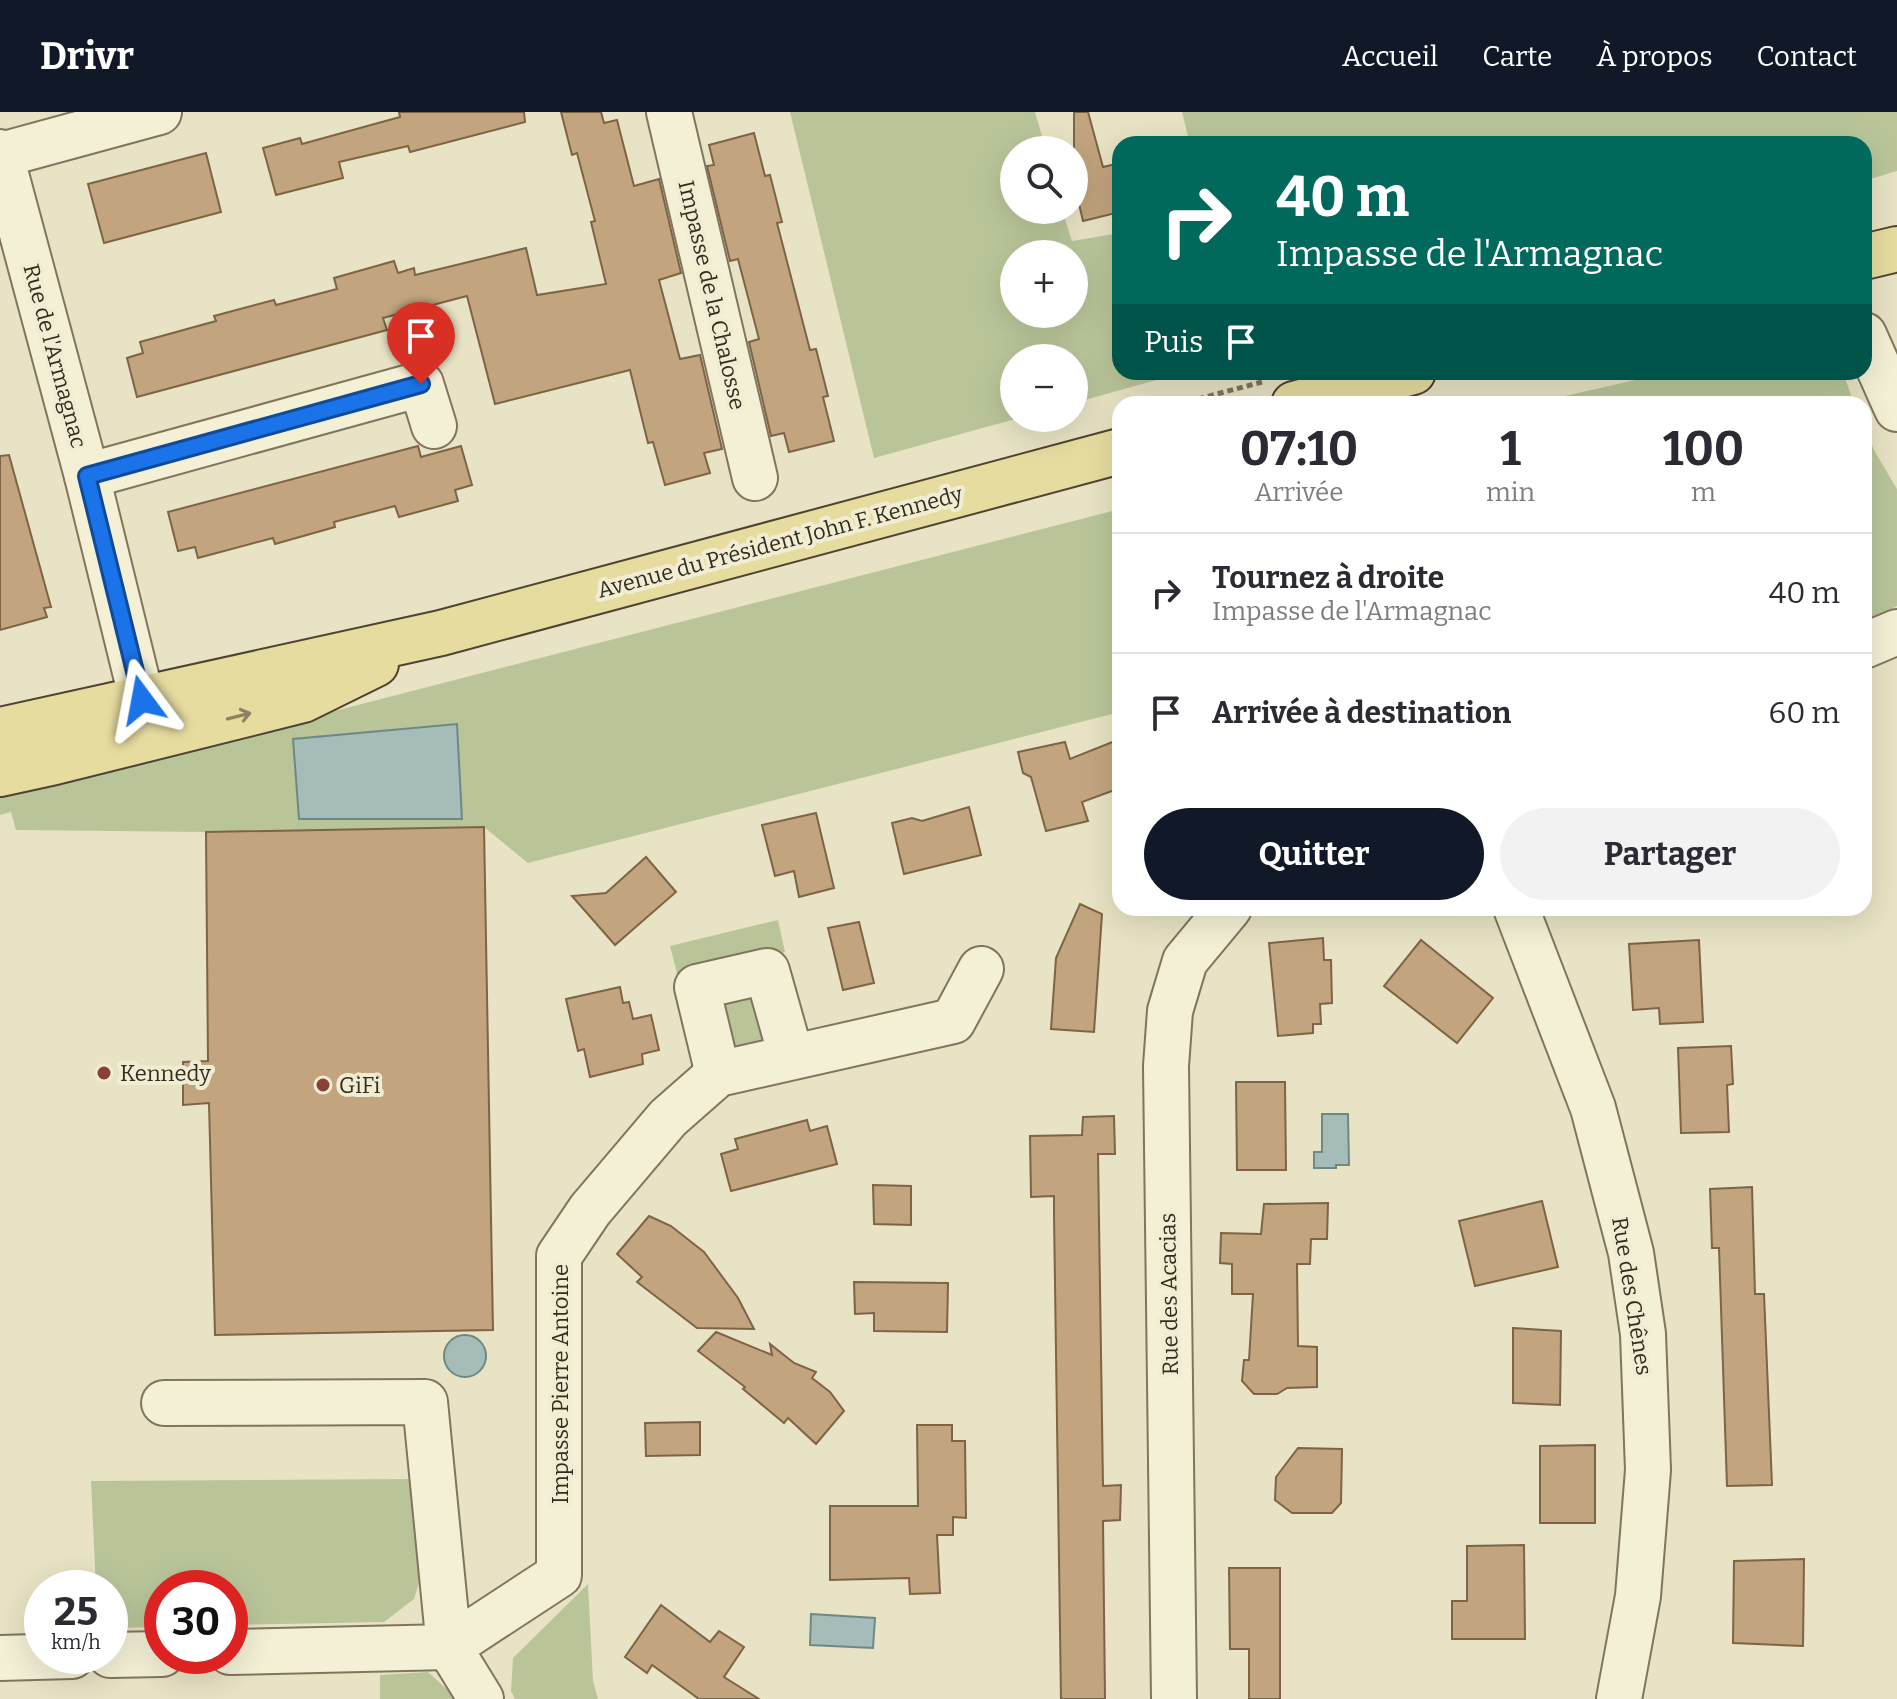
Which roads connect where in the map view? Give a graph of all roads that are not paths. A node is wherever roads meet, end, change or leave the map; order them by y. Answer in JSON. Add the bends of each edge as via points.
{"nodes":[{"id":1,"x":159,"y":112,"type":"edge"},
{"id":2,"x":669,"y":112,"type":"edge"},
{"id":3,"x":0,"y":154,"type":"edge"},
{"id":4,"x":1897,"y":249,"type":"edge"},
{"id":5,"x":1872,"y":255,"type":"edge"},
{"id":6,"x":1872,"y":353,"type":"edge"},
{"id":7,"x":1360,"y":380,"type":"edge"},
{"id":8,"x":1281,"y":392,"type":"edge"},
{"id":9,"x":1897,"y":409,"type":"edge"},
{"id":10,"x":434,"y":426,"type":"dead end"},
{"id":11,"x":1112,"y":453,"type":"edge"},
{"id":12,"x":87,"y":476,"type":"junction"},
{"id":13,"x":755,"y":478,"type":"dead end"},
{"id":14,"x":1897,"y":632,"type":"edge"},
{"id":15,"x":441,"y":633,"type":"junction"},
{"id":16,"x":1872,"y":643,"type":"edge"},
{"id":17,"x":142,"y":700,"type":"junction"},
{"id":18,"x":0,"y":730,"type":"edge"},
{"id":19,"x":177,"y":732,"type":"junction"},
{"id":20,"x":0,"y":753,"type":"edge"},
{"id":21,"x":0,"y":774,"type":"edge"},
{"id":22,"x":1222,"y":916,"type":"edge"},
{"id":23,"x":1519,"y":916,"type":"edge"},
{"id":24,"x":981,"y":969,"type":"dead end"},
{"id":25,"x":791,"y":1056,"type":"junction"},
{"id":26,"x":718,"y":1074,"type":"junction"},
{"id":27,"x":164,"y":1403,"type":"dead end"},
{"id":28,"x":449,"y":1647,"type":"junction"},
{"id":29,"x":248,"y":1652,"type":"edge"},
{"id":30,"x":24,"y":1657,"type":"edge"},
{"id":31,"x":0,"y":1658,"type":"edge"},
{"id":32,"x":481,"y":1699,"type":"edge"},
{"id":33,"x":1174,"y":1699,"type":"edge"},
{"id":34,"x":1619,"y":1699,"type":"edge"}],
"edges":[{"from":1,"to":3,"type":"street"},
{"from":2,"to":13,"type":"street","name":"Impasse de la Chalosse"},
{"from":3,"to":12,"type":"street","name":"Rue de l'Armagnac"},
{"from":4,"to":5,"type":"main road"},
{"from":6,"to":9,"type":"street"},
{"from":7,"to":8,"type":"main road"},
{"from":10,"to":12,"type":"street","via":[[421,384]]},
{"from":11,"to":15,"type":"main road","name":"Avenue du Président John F. Kennedy"},
{"from":12,"to":17,"type":"street","name":"Rue de l'Armagnac"},
{"from":14,"to":16,"type":"street"},
{"from":15,"to":17,"type":"main road","name":"Avenue du Président John F. Kennedy"},
{"from":19,"to":15,"type":"main road","name":"Avenue du Président John F. Kennedy","one_way":true,"via":[[303,700]]},
{"from":17,"to":18,"type":"main road","name":"Avenue du Président John F. Kennedy"},
{"from":17,"to":19,"type":"main road"},
{"from":17,"to":20,"type":"main road","via":[[130,722]]},
{"from":19,"to":21,"type":"main road","name":"Avenue du Président John F. Kennedy"},
{"from":22,"to":33,"type":"street","name":"Rue des Acacias","via":[[1185,961],[1170,1011],[1166,1066]]},
{"from":23,"to":34,"type":"street","name":"Rue des Chênes","via":[[1593,1108],[1631,1253],[1643,1334],[1648,1470],[1638,1596]]},
{"from":24,"to":25,"type":"street","name":"Impasse Pierre Antoine","via":[[953,1021]]},
{"from":25,"to":26,"type":"street","name":"Impasse Pierre Antoine"},
{"from":25,"to":26,"type":"street","via":[[767,971],[697,987]]},
{"from":26,"to":28,"type":"street","name":"Impasse Pierre Antoine","via":[[659,1128],[559,1256],[559,1575]]},
{"from":27,"to":28,"type":"street","via":[[425,1402]]},
{"from":28,"to":29,"type":"street"},
{"from":28,"to":32,"type":"street"},
{"from":30,"to":31,"type":"street"}]}
